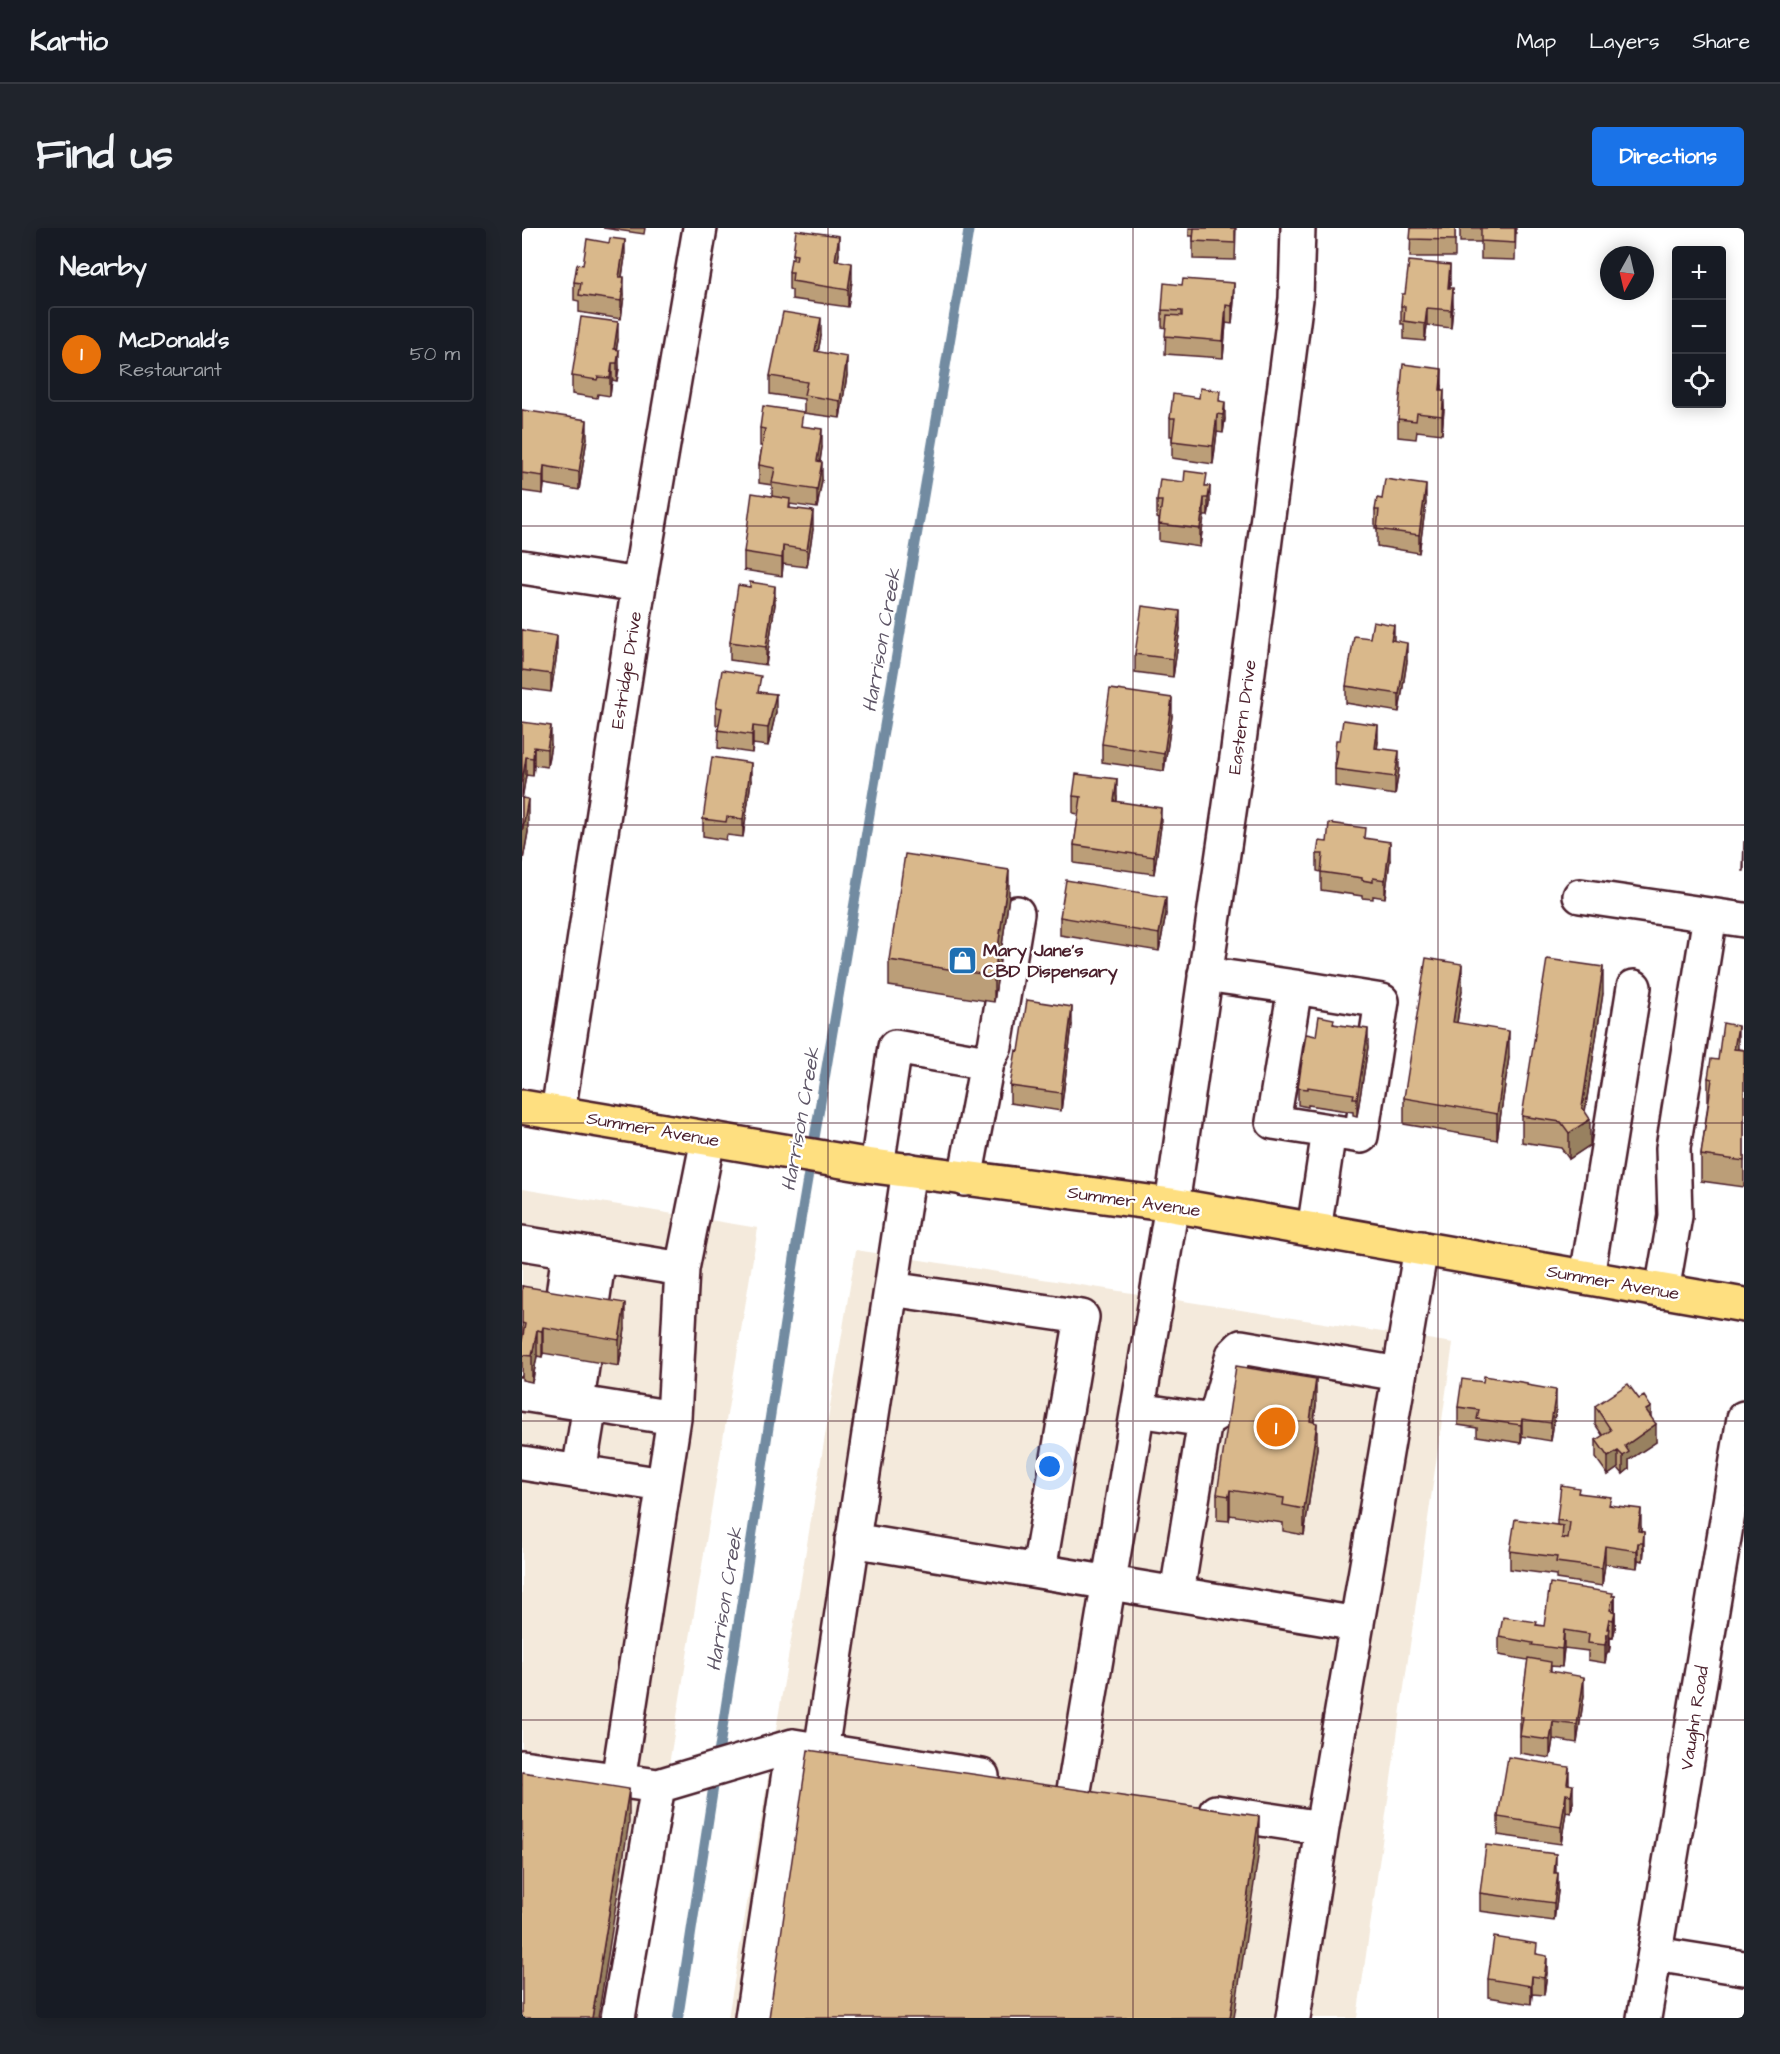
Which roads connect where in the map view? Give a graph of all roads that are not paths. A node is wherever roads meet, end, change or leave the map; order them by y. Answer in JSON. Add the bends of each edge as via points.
{"nodes":[{"id":1,"x":700,"y":228,"type":"edge"},
{"id":2,"x":1298,"y":228,"type":"edge"},
{"id":3,"x":522,"y":567,"type":"edge"},
{"id":4,"x":639,"y":585,"type":"junction"},
{"id":5,"x":1580,"y":896,"type":"dead end"},
{"id":6,"x":1017,"y":913,"type":"dead end"},
{"id":7,"x":1710,"y":915,"type":"junction"},
{"id":8,"x":1744,"y":920,"type":"edge"},
{"id":9,"x":1205,"y":974,"type":"junction"},
{"id":10,"x":1295,"y":987,"type":"junction"},
{"id":11,"x":1634,"y":987,"type":"dead end"},
{"id":12,"x":987,"y":1063,"type":"junction"},
{"id":13,"x":522,"y":1107,"type":"edge"},
{"id":14,"x":558,"y":1112,"type":"junction"},
{"id":15,"x":1329,"y":1131,"type":"junction"},
{"id":16,"x":708,"y":1139,"type":"junction"},
{"id":17,"x":872,"y":1166,"type":"junction"},
{"id":18,"x":909,"y":1170,"type":"junction"},
{"id":19,"x":965,"y":1179,"type":"junction"},
{"id":20,"x":1172,"y":1205,"type":"junction"},
{"id":21,"x":1314,"y":1230,"type":"junction"},
{"id":22,"x":1421,"y":1248,"type":"junction"},
{"id":23,"x":523,"y":1250,"type":"edge"},
{"id":24,"x":584,"y":1254,"type":"junction"},
{"id":25,"x":682,"y":1269,"type":"junction"},
{"id":26,"x":1587,"y":1277,"type":"junction"},
{"id":27,"x":891,"y":1290,"type":"junction"},
{"id":28,"x":1662,"y":1291,"type":"junction"},
{"id":29,"x":1744,"y":1305,"type":"edge"},
{"id":30,"x":574,"y":1321,"type":"edge"},
{"id":31,"x":568,"y":1357,"type":"dead end"},
{"id":32,"x":1399,"y":1374,"type":"junction"},
{"id":33,"x":559,"y":1400,"type":"edge"},
{"id":34,"x":1138,"y":1410,"type":"junction"},
{"id":35,"x":674,"y":1418,"type":"junction"},
{"id":36,"x":1744,"y":1418,"type":"edge"},
{"id":37,"x":1205,"y":1420,"type":"junction"},
{"id":38,"x":522,"y":1463,"type":"edge"},
{"id":39,"x":579,"y":1472,"type":"junction"},
{"id":40,"x":663,"y":1485,"type":"junction"},
{"id":41,"x":852,"y":1540,"type":"junction"},
{"id":42,"x":1039,"y":1570,"type":"junction"},
{"id":43,"x":1109,"y":1581,"type":"junction"},
{"id":44,"x":1177,"y":1593,"type":"junction"},
{"id":45,"x":1357,"y":1624,"type":"junction"},
{"id":46,"x":795,"y":1750,"type":"junction"},
{"id":47,"x":522,"y":1767,"type":"edge"},
{"id":48,"x":618,"y":1781,"type":"junction"},
{"id":49,"x":662,"y":1786,"type":"junction"},
{"id":50,"x":1188,"y":1808,"type":"edge"},
{"id":51,"x":1322,"y":1828,"type":"junction"},
{"id":52,"x":1655,"y":1954,"type":"junction"},
{"id":53,"x":1744,"y":1968,"type":"edge"},
{"id":54,"x":618,"y":2018,"type":"edge"},
{"id":55,"x":753,"y":2018,"type":"edge"},
{"id":56,"x":1293,"y":2018,"type":"edge"},
{"id":57,"x":1644,"y":2018,"type":"edge"}],
"edges":[{"from":1,"to":4,"type":"street","name":"Estridge Drive"},
{"from":2,"to":9,"type":"street","name":"Eastern Drive","via":[[1296,299]]},
{"from":3,"to":4,"type":"street"},
{"from":4,"to":14,"type":"street","name":"Estridge Drive"},
{"from":5,"to":7,"type":"street"},
{"from":6,"to":12,"type":"street","via":[[995,1046]]},
{"from":7,"to":8,"type":"street"},
{"from":7,"to":28,"type":"street","via":[[1673,1148],[1674,1216]]},
{"from":9,"to":10,"type":"street"},
{"from":9,"to":20,"type":"street","name":"Eastern Drive"},
{"from":10,"to":15,"type":"street","via":[[1273,1122]]},
{"from":10,"to":15,"type":"street","via":[[1382,1001],[1360,1136]]},
{"from":11,"to":26,"type":"street"},
{"from":12,"to":17,"type":"street","via":[[895,1047]]},
{"from":12,"to":19,"type":"street"},
{"from":13,"to":14,"type":"main road","name":"Summer Avenue"},
{"from":14,"to":16,"type":"main road","name":"Summer Avenue"},
{"from":15,"to":21,"type":"street"},
{"from":16,"to":17,"type":"main road","name":"Summer Avenue"},
{"from":16,"to":25,"type":"street"},
{"from":17,"to":18,"type":"main road","name":"Summer Avenue"},
{"from":18,"to":19,"type":"main road","name":"Summer Avenue"},
{"from":18,"to":27,"type":"street"},
{"from":19,"to":20,"type":"main road","name":"Summer Avenue"},
{"from":20,"to":21,"type":"main road","name":"Summer Avenue"},
{"from":20,"to":34,"type":"street","name":"Eastern Drive"},
{"from":21,"to":22,"type":"main road","name":"Summer Avenue"},
{"from":22,"to":26,"type":"main road","name":"Summer Avenue"},
{"from":22,"to":32,"type":"street"},
{"from":23,"to":24,"type":"street"},
{"from":24,"to":25,"type":"street"},
{"from":24,"to":30,"type":"street"},
{"from":25,"to":35,"type":"street"},
{"from":26,"to":28,"type":"main road","name":"Summer Avenue"},
{"from":27,"to":41,"type":"street"},
{"from":27,"to":42,"type":"street","via":[[1082,1317]]},
{"from":28,"to":29,"type":"main road","name":"Summer Avenue"},
{"from":31,"to":33,"type":"street"},
{"from":32,"to":37,"type":"street","via":[[1241,1347],[1233,1354],[1217,1413]]},
{"from":32,"to":45,"type":"street"},
{"from":33,"to":35,"type":"street"},
{"from":33,"to":39,"type":"street"},
{"from":34,"to":37,"type":"street"},
{"from":34,"to":43,"type":"street","name":"Eastern Drive"},
{"from":35,"to":40,"type":"street"},
{"from":36,"to":52,"type":"street","name":"Vaughn Road"},
{"from":37,"to":44,"type":"street"},
{"from":38,"to":39,"type":"street"},
{"from":39,"to":40,"type":"street"},
{"from":40,"to":48,"type":"street"},
{"from":41,"to":42,"type":"street"},
{"from":41,"to":46,"type":"street"},
{"from":42,"to":43,"type":"street"},
{"from":43,"to":44,"type":"street"},
{"from":43,"to":46,"type":"street","name":"Eastern Drive","via":[[1089,1793]]},
{"from":44,"to":45,"type":"street"},
{"from":45,"to":51,"type":"street"},
{"from":46,"to":49,"type":"street"},
{"from":46,"to":55,"type":"street"},
{"from":47,"to":48,"type":"street"},
{"from":48,"to":49,"type":"street"},
{"from":49,"to":54,"type":"street"},
{"from":50,"to":51,"type":"street"},
{"from":51,"to":56,"type":"street"},
{"from":52,"to":53,"type":"street"},
{"from":52,"to":57,"type":"street","name":"Vaughn Road"}]}
